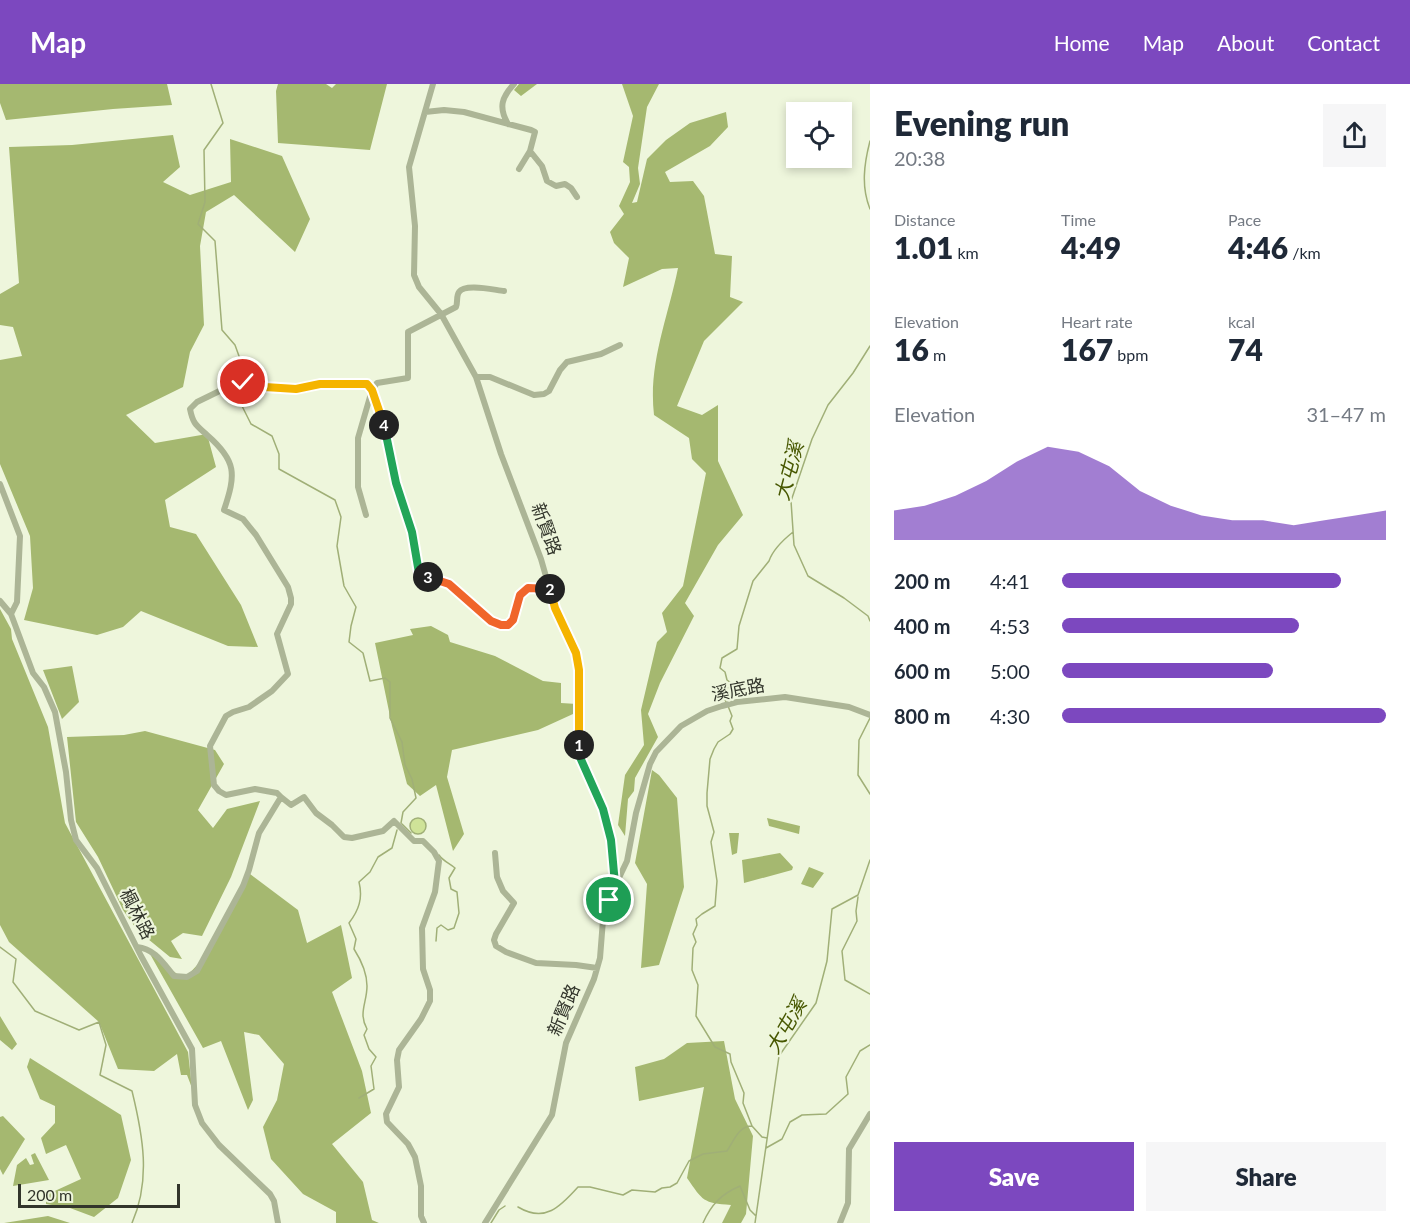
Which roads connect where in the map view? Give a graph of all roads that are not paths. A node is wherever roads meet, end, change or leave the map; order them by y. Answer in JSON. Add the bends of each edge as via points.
{"nodes":[{"id":1,"x":433,"y":84,"type":"edge"},
{"id":2,"x":514,"y":84,"type":"edge"},
{"id":3,"x":425,"y":112,"type":"junction"},
{"id":4,"x":508,"y":124,"type":"junction"},
{"id":5,"x":530,"y":151,"type":"junction"},
{"id":6,"x":519,"y":169,"type":"dead end"},
{"id":7,"x":577,"y":197,"type":"dead end"},
{"id":8,"x":504,"y":291,"type":"dead end"},
{"id":9,"x":441,"y":315,"type":"junction"},
{"id":10,"x":620,"y":345,"type":"dead end"},
{"id":11,"x":476,"y":377,"type":"junction"},
{"id":12,"x":372,"y":390,"type":"junction"},
{"id":13,"x":0,"y":484,"type":"edge"},
{"id":14,"x":366,"y":515,"type":"dead end"},
{"id":15,"x":549,"y":587,"type":"junction"},
{"id":16,"x":0,"y":601,"type":"edge"},
{"id":17,"x":11,"y":614,"type":"junction"},
{"id":18,"x":868,"y":714,"type":"edge"},
{"id":19,"x":281,"y":797,"type":"junction"},
{"id":20,"x":495,"y":853,"type":"dead end"},
{"id":21,"x":615,"y":884,"type":"junction"},
{"id":22,"x":136,"y":947,"type":"junction"},
{"id":23,"x":597,"y":968,"type":"junction"},
{"id":24,"x":870,"y":1114,"type":"edge"},
{"id":25,"x":278,"y":1223,"type":"edge"},
{"id":26,"x":424,"y":1223,"type":"edge"},
{"id":27,"x":485,"y":1223,"type":"edge"},
{"id":28,"x":840,"y":1223,"type":"edge"}],
"edges":[{"from":1,"to":3,"type":"street","name":"新賢路"},
{"from":2,"to":4,"type":"street","via":[[504,95],[502,115]]},
{"from":3,"to":4,"type":"street","via":[[464,112]]},
{"from":3,"to":9,"type":"street","name":"新賢路","via":[[409,167],[415,226],[414,275]]},
{"from":4,"to":5,"type":"street","via":[[535,132]]},
{"from":5,"to":6,"type":"street"},
{"from":5,"to":7,"type":"street","via":[[542,166],[546,181],[556,186],[565,184]]},
{"from":8,"to":9,"type":"street","via":[[464,288],[458,294],[456,307]]},
{"from":9,"to":11,"type":"street","name":"新賢路"},
{"from":9,"to":12,"type":"street","via":[[408,332],[408,378],[377,383]]},
{"from":10,"to":11,"type":"street","via":[[567,362],[544,394],[534,394],[490,377]]},
{"from":11,"to":15,"type":"street","name":"新賢路"},
{"from":12,"to":14,"type":"street","via":[[358,438],[358,487]]},
{"from":12,"to":15,"type":"street","via":[[387,432],[419,573],[449,584],[491,621],[501,625],[513,620],[520,595],[528,588]]},
{"from":12,"to":19,"type":"street","via":[[367,384],[320,384],[296,389],[240,381],[190,409],[193,422],[231,463],[232,485],[224,510],[243,519],[256,535],[291,598],[277,634],[288,674],[249,707],[226,716],[210,746],[214,785],[226,795],[255,789],[277,792]]},
{"from":13,"to":17,"type":"street","via":[[20,536],[17,602]]},
{"from":15,"to":21,"type":"street","name":"新賢路","via":[[576,653],[579,755],[606,817]]},
{"from":16,"to":17,"type":"street","name":"楓林路"},
{"from":17,"to":22,"type":"street","name":"楓林路","via":[[33,673],[55,712],[76,840],[97,868]]},
{"from":18,"to":21,"type":"street","name":"溪底路","via":[[785,697],[727,705],[681,726],[650,764],[627,861]]},
{"from":19,"to":22,"type":"street","via":[[259,833],[243,886],[197,970],[187,977],[174,976],[146,948]]},
{"from":19,"to":26,"type":"street","via":[[291,805],[304,797],[344,837],[383,831],[394,821],[414,841],[423,841],[439,861],[435,892],[422,928],[423,969],[430,1001],[399,1050],[399,1087],[386,1114],[387,1122],[416,1157]]},
{"from":20,"to":23,"type":"street","via":[[497,876],[514,903],[496,934],[496,946],[536,963]]},
{"from":21,"to":23,"type":"street","name":"新賢路","via":[[603,920]]},
{"from":22,"to":25,"type":"street","name":"楓林路","via":[[192,1049],[195,1105],[202,1123],[270,1194]]},
{"from":23,"to":27,"type":"street","name":"新賢路","via":[[566,1043],[552,1115]]},
{"from":24,"to":28,"type":"street","via":[[849,1149],[848,1203]]}]}
